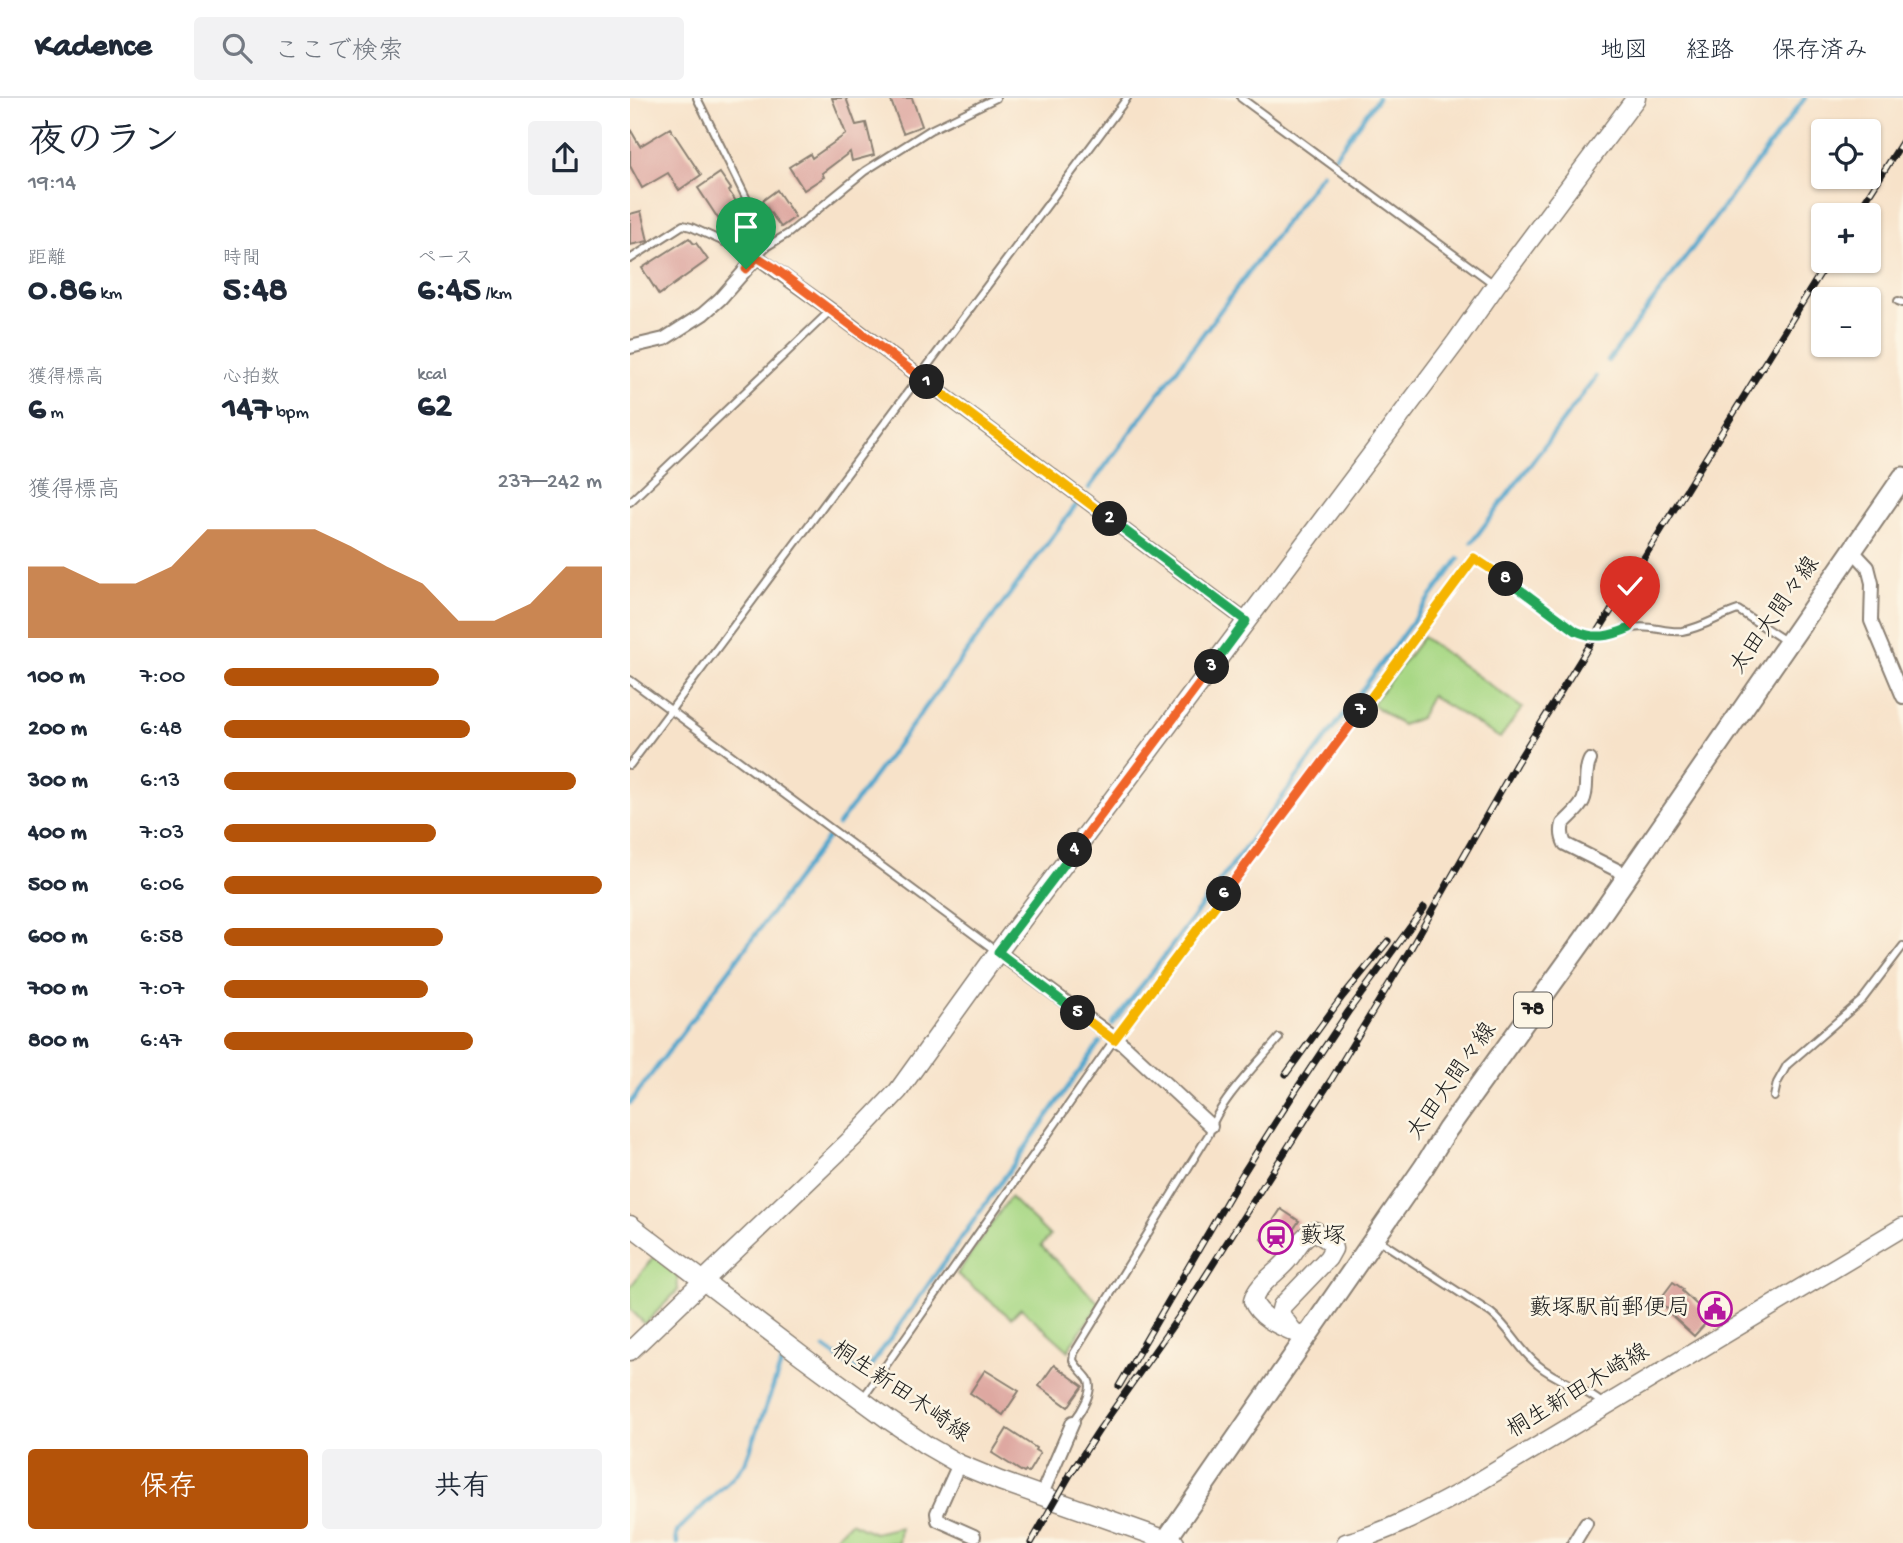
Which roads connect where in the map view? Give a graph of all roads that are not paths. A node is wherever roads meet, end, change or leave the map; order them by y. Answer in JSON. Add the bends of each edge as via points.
{"nodes":[{"id":1,"x":697,"y":98,"type":"edge"},
{"id":2,"x":996,"y":98,"type":"edge"},
{"id":3,"x":1127,"y":98,"type":"edge"},
{"id":4,"x":1241,"y":98,"type":"edge"},
{"id":5,"x":1636,"y":98,"type":"edge"},
{"id":6,"x":766,"y":247,"type":"junction"},
{"id":7,"x":757,"y":257,"type":"junction"},
{"id":8,"x":630,"y":259,"type":"edge"},
{"id":9,"x":1496,"y":285,"type":"junction"},
{"id":10,"x":831,"y":310,"type":"junction"},
{"id":11,"x":630,"y":347,"type":"edge"},
{"id":12,"x":920,"y":377,"type":"junction"},
{"id":13,"x":1903,"y":477,"type":"edge"},
{"id":14,"x":630,"y":502,"type":"edge"},
{"id":15,"x":1852,"y":550,"type":"junction"},
{"id":16,"x":1246,"y":621,"type":"junction"},
{"id":17,"x":1787,"y":643,"type":"junction"},
{"id":18,"x":630,"y":680,"type":"edge"},
{"id":19,"x":1903,"y":697,"type":"edge"},
{"id":20,"x":671,"y":711,"type":"junction"},
{"id":21,"x":1590,"y":760,"type":"dead end"},
{"id":22,"x":630,"y":765,"type":"edge"},
{"id":23,"x":1627,"y":875,"type":"junction"},
{"id":24,"x":1903,"y":946,"type":"edge"},
{"id":25,"x":998,"y":952,"type":"junction"},
{"id":26,"x":1279,"y":1038,"type":"dead end"},
{"id":27,"x":1114,"y":1040,"type":"junction"},
{"id":28,"x":1774,"y":1097,"type":"dead end"},
{"id":29,"x":1211,"y":1126,"type":"junction"},
{"id":30,"x":630,"y":1225,"type":"edge"},
{"id":31,"x":1903,"y":1227,"type":"edge"},
{"id":32,"x":1375,"y":1238,"type":"junction"},
{"id":33,"x":703,"y":1280,"type":"junction"},
{"id":34,"x":1299,"y":1334,"type":"junction"},
{"id":35,"x":630,"y":1351,"type":"edge"},
{"id":36,"x":862,"y":1400,"type":"junction"},
{"id":37,"x":1604,"y":1405,"type":"junction"},
{"id":38,"x":1073,"y":1422,"type":"joint"},
{"id":39,"x":959,"y":1464,"type":"junction"},
{"id":40,"x":1041,"y":1496,"type":"junction"},
{"id":41,"x":1586,"y":1523,"type":"dead end"},
{"id":42,"x":974,"y":1536,"type":"dead end"},
{"id":43,"x":1168,"y":1542,"type":"edge"},
{"id":44,"x":1346,"y":1543,"type":"edge"},
{"id":45,"x":1574,"y":1543,"type":"edge"}],
"edges":[{"from":1,"to":6,"type":"lane"},
{"from":2,"to":6,"type":"lane","via":[[930,130],[865,171]]},
{"from":3,"to":12,"type":"lane"},
{"from":4,"to":9,"type":"lane"},
{"from":5,"to":9,"type":"street"},
{"from":6,"to":7,"type":"lane"},
{"from":7,"to":8,"type":"lane","via":[[683,226]]},
{"from":7,"to":10,"type":"street"},
{"from":7,"to":11,"type":"street","via":[[702,314],[664,339]]},
{"from":9,"to":16,"type":"street"},
{"from":10,"to":12,"type":"street"},
{"from":10,"to":14,"type":"lane"},
{"from":12,"to":16,"type":"street"},
{"from":12,"to":20,"type":"lane"},
{"from":13,"to":15,"type":"main road","name":"太田大間々線","number":"78"},
{"from":15,"to":17,"type":"main road","name":"太田大間々線","number":"78"},
{"from":15,"to":19,"type":"street","via":[[1868,567],[1871,621]]},
{"from":16,"to":25,"type":"street"},
{"from":17,"to":23,"type":"main road","name":"太田大間々線","number":"78"},
{"from":17,"to":27,"type":"lane","via":[[1738,610],[1683,631],[1636,627],[1606,637],[1586,636],[1474,558]]},
{"from":18,"to":20,"type":"lane"},
{"from":20,"to":22,"type":"lane"},
{"from":20,"to":25,"type":"lane"},
{"from":21,"to":23,"type":"street","via":[[1583,803],[1563,824],[1563,839]]},
{"from":23,"to":32,"type":"main road","name":"太田大間々線","number":"78"},
{"from":24,"to":28,"type":"lane","via":[[1862,1000],[1787,1065]]},
{"from":25,"to":27,"type":"street"},
{"from":25,"to":33,"type":"street","via":[[898,1091]]},
{"from":26,"to":29,"type":"lane"},
{"from":27,"to":29,"type":"street"},
{"from":27,"to":36,"type":"lane"},
{"from":29,"to":38,"type":"lane","via":[[1074,1353],[1073,1360],[1090,1388]]},
{"from":30,"to":33,"type":"street","name":"桐生新田木崎線"},
{"from":31,"to":37,"type":"street","name":"桐生新田木崎線"},
{"from":32,"to":34,"type":"main road","name":"太田大間々線","number":"78"},
{"from":32,"to":37,"type":"lane","via":[[1491,1313],[1541,1368]]},
{"from":33,"to":35,"type":"street"},
{"from":33,"to":36,"type":"street","name":"桐生新田木崎線"},
{"from":34,"to":34,"type":"street","via":[[1257,1310],[1253,1297],[1315,1231],[1331,1242],[1333,1249],[1282,1306],[1280,1314]]},
{"from":34,"to":43,"type":"main road","name":"太田大間々線","number":"78"},
{"from":36,"to":39,"type":"street","name":"桐生新田木崎線"},
{"from":37,"to":44,"type":"street","name":"桐生新田木崎線","via":[[1429,1510]]},
{"from":38,"to":40,"type":"street"},
{"from":39,"to":40,"type":"street","name":"桐生新田木崎線"},
{"from":39,"to":42,"type":"street","via":[[938,1520]]},
{"from":40,"to":43,"type":"street","name":"桐生新田木崎線"},
{"from":41,"to":45,"type":"street"}]}
